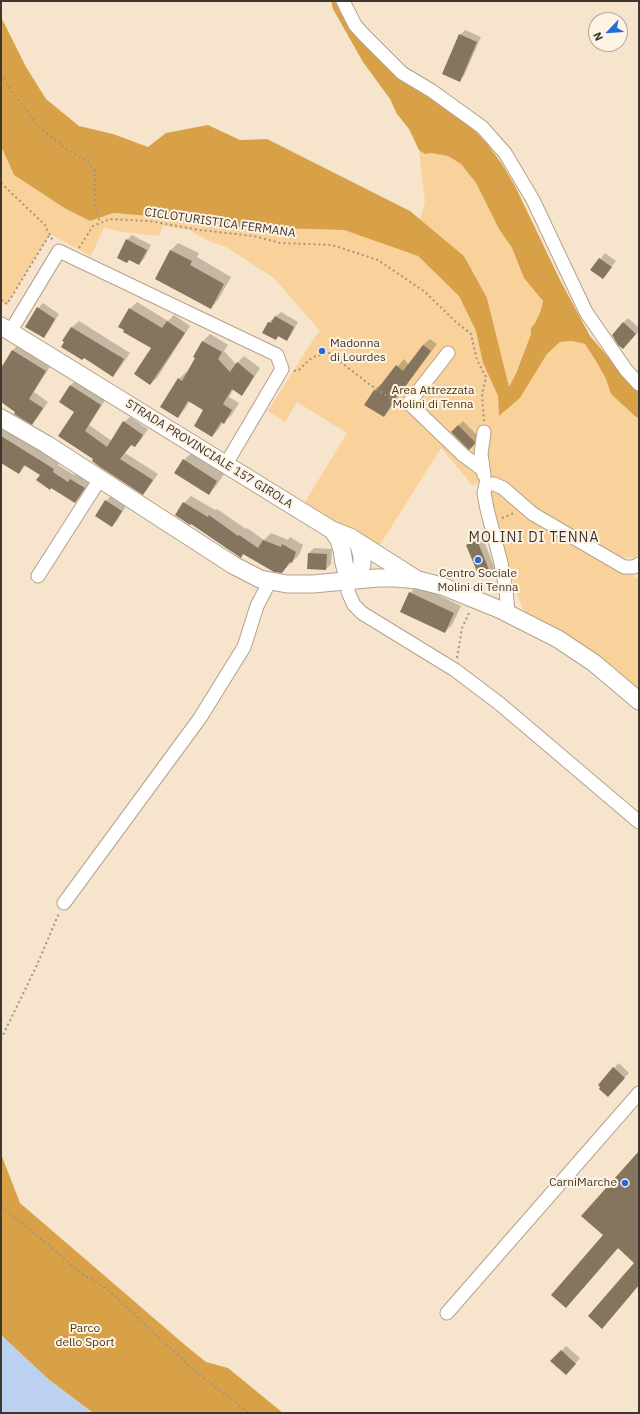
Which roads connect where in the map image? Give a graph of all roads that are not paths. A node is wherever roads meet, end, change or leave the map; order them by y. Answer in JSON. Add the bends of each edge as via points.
{"nodes":[{"id":1,"x":343,"y":1,"type":"edge"},
{"id":2,"x":5,"y":329,"type":"edge"},
{"id":3,"x":448,"y":353,"type":"dead end"},
{"id":4,"x":639,"y":384,"type":"edge"},
{"id":5,"x":1,"y":418,"type":"edge"},
{"id":6,"x":484,"y":432,"type":"road end"},
{"id":7,"x":226,"y":464,"type":"junction"},
{"id":8,"x":482,"y":469,"type":"junction"},
{"id":9,"x":100,"y":479,"type":"junction"},
{"id":10,"x":486,"y":484,"type":"junction"},
{"id":11,"x":332,"y":530,"type":"junction"},
{"id":12,"x":358,"y":542,"type":"junction"},
{"id":13,"x":639,"y":564,"type":"edge"},
{"id":14,"x":38,"y":576,"type":"dead end"},
{"id":15,"x":418,"y":580,"type":"junction"},
{"id":16,"x":270,"y":581,"type":"junction"},
{"id":17,"x":349,"y":581,"type":"junction"},
{"id":18,"x":508,"y":613,"type":"junction"},
{"id":19,"x":639,"y":701,"type":"edge"},
{"id":20,"x":639,"y":822,"type":"edge"},
{"id":21,"x":64,"y":903,"type":"road end"},
{"id":22,"x":639,"y":1093,"type":"edge"},
{"id":23,"x":447,"y":1313,"type":"dead end"}],
"edges":[{"from":1,"to":4,"type":"street","via":[[364,35],[402,73],[482,127],[505,154],[534,200],[586,312],[626,370]]},
{"from":2,"to":7,"type":"main road","name":"STRADA PROVINCIALE 157 GIROLA"},
{"from":2,"to":7,"type":"street","via":[[59,251],[277,355],[282,369]]},
{"from":3,"to":8,"type":"street","via":[[409,403],[463,455]]},
{"from":5,"to":9,"type":"main road","name":"STRADA PROVINCIALE 157 GIROLA"},
{"from":6,"to":8,"type":"street"},
{"from":7,"to":11,"type":"main road","name":"STRADA PROVINCIALE 157 GIROLA"},
{"from":8,"to":10,"type":"street"},
{"from":9,"to":14,"type":"street"},
{"from":9,"to":16,"type":"main road","name":"STRADA PROVINCIALE 157 GIROLA","via":[[233,565],[260,579]]},
{"from":10,"to":13,"type":"street","via":[[503,488],[533,514],[624,567]]},
{"from":10,"to":18,"type":"street","via":[[484,493],[501,564]]},
{"from":11,"to":12,"type":"main road","name":"STRADA PROVINCIALE 157 GIROLA"},
{"from":11,"to":17,"type":"main road","via":[[339,540]]},
{"from":12,"to":15,"type":"main road","name":"STRADA PROVINCIALE 157 GIROLA"},
{"from":12,"to":17,"type":"main road","via":[[362,565],[359,573]]},
{"from":15,"to":17,"type":"main road","name":"STRADA PROVINCIALE 157 GIROLA","via":[[377,578]]},
{"from":15,"to":18,"type":"main road","name":"STRADA PROVINCIALE 157 GIROLA","via":[[442,586]]},
{"from":16,"to":17,"type":"main road","name":"STRADA PROVINCIALE 157 GIROLA","via":[[287,584]]},
{"from":16,"to":21,"type":"street","via":[[257,606],[244,647],[200,718]]},
{"from":17,"to":20,"type":"street","via":[[348,592],[354,605],[362,613],[455,670],[500,704]]},
{"from":18,"to":19,"type":"main road","name":"STRADA PROVINCIALE 157 GIROLA","via":[[564,643],[594,663]]},
{"from":22,"to":23,"type":"street"}]}
